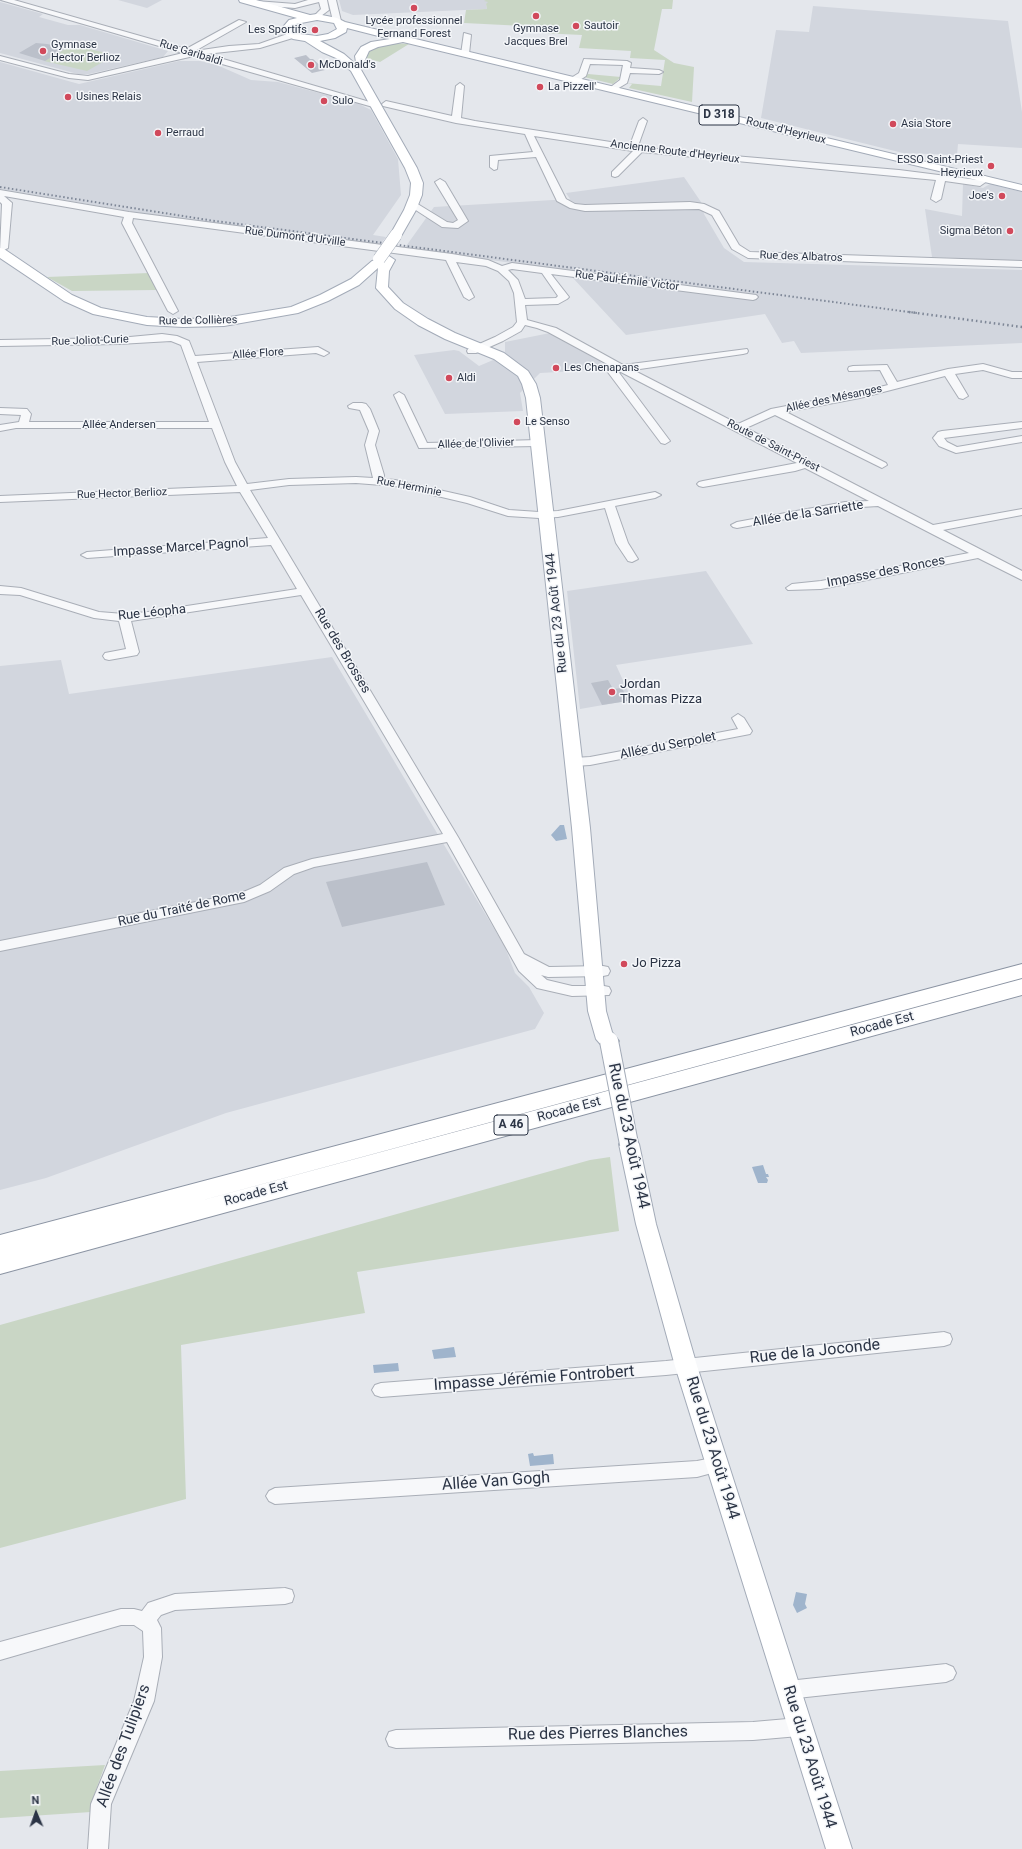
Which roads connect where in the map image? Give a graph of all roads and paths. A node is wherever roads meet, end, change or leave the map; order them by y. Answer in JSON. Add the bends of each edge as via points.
{"nodes":[{"id":1,"x":5,"y":0,"type":"edge"},
{"id":2,"x":244,"y":0,"type":"edge"},
{"id":3,"x":318,"y":0,"type":"edge"},
{"id":4,"x":323,"y":0,"type":"edge"},
{"id":5,"x":332,"y":0,"type":"edge"},
{"id":6,"x":256,"y":3,"type":"junction"},
{"id":7,"x":312,"y":18,"type":"junction"},
{"id":8,"x":242,"y":22,"type":"dead end"},
{"id":9,"x":293,"y":22,"type":"junction"},
{"id":10,"x":339,"y":23,"type":"junction"},
{"id":11,"x":293,"y":35,"type":"junction"},
{"id":12,"x":467,"y":35,"type":"dead end"},
{"id":13,"x":333,"y":36,"type":"junction"},
{"id":14,"x":310,"y":39,"type":"junction"},
{"id":15,"x":402,"y":41,"type":"junction"},
{"id":16,"x":434,"y":46,"type":"junction"},
{"id":17,"x":192,"y":53,"type":"junction"},
{"id":18,"x":465,"y":54,"type":"junction"},
{"id":19,"x":0,"y":58,"type":"edge"},
{"id":20,"x":360,"y":60,"type":"junction"},
{"id":21,"x":626,"y":70,"type":"junction"},
{"id":22,"x":659,"y":72,"type":"dead end"},
{"id":23,"x":574,"y":80,"type":"junction"},
{"id":24,"x":460,"y":86,"type":"dead end"},
{"id":25,"x":612,"y":89,"type":"junction"},
{"id":26,"x":383,"y":108,"type":"junction"},
{"id":27,"x":456,"y":120,"type":"junction"},
{"id":28,"x":643,"y":121,"type":"dead end"},
{"id":29,"x":531,"y":132,"type":"junction"},
{"id":30,"x":637,"y":149,"type":"junction"},
{"id":31,"x":538,"y":154,"type":"junction"},
{"id":32,"x":492,"y":159,"type":"dead end"},
{"id":33,"x":615,"y":174,"type":"dead end"},
{"id":34,"x":941,"y":178,"type":"junction"},
{"id":35,"x":985,"y":179,"type":"junction"},
{"id":36,"x":440,"y":182,"type":"dead end"},
{"id":37,"x":1022,"y":188,"type":"edge"},
{"id":38,"x":0,"y":195,"type":"edge"},
{"id":39,"x":936,"y":199,"type":"dead end"},
{"id":40,"x":417,"y":207,"type":"junction"},
{"id":41,"x":129,"y":215,"type":"junction"},
{"id":42,"x":0,"y":249,"type":"edge"},
{"id":43,"x":0,"y":252,"type":"edge"},
{"id":44,"x":452,"y":257,"type":"junction"},
{"id":45,"x":381,"y":261,"type":"junction"},
{"id":46,"x":1022,"y":264,"type":"edge"},
{"id":47,"x":501,"y":269,"type":"junction"},
{"id":48,"x":547,"y":271,"type":"junction"},
{"id":49,"x":469,"y":297,"type":"dead end"},
{"id":50,"x":753,"y":297,"type":"dead end"},
{"id":51,"x":520,"y":302,"type":"junction"},
{"id":52,"x":173,"y":311,"type":"dead end"},
{"id":53,"x":522,"y":322,"type":"junction"},
{"id":54,"x":179,"y":340,"type":"joint"},
{"id":55,"x":0,"y":343,"type":"edge"},
{"id":56,"x":480,"y":351,"type":"junction"},
{"id":57,"x":743,"y":351,"type":"dead end"},
{"id":58,"x":324,"y":353,"type":"dead end"},
{"id":59,"x":191,"y":359,"type":"junction"},
{"id":60,"x":619,"y":366,"type":"junction"},
{"id":61,"x":853,"y":369,"type":"dead end"},
{"id":62,"x":948,"y":372,"type":"junction"},
{"id":63,"x":1022,"y":375,"type":"edge"},
{"id":64,"x":894,"y":386,"type":"junction"},
{"id":65,"x":399,"y":394,"type":"dead end"},
{"id":66,"x":963,"y":396,"type":"dead end"},
{"id":67,"x":353,"y":406,"type":"dead end"},
{"id":68,"x":0,"y":411,"type":"edge"},
{"id":69,"x":775,"y":411,"type":"junction"},
{"id":70,"x":23,"y":425,"type":"junction"},
{"id":71,"x":216,"y":425,"type":"junction"},
{"id":72,"x":1022,"y":425,"type":"edge"},
{"id":73,"x":0,"y":428,"type":"edge"},
{"id":74,"x":738,"y":428,"type":"junction"},
{"id":75,"x":1022,"y":439,"type":"edge"},
{"id":76,"x":664,"y":441,"type":"dead end"},
{"id":77,"x":538,"y":443,"type":"junction"},
{"id":78,"x":806,"y":463,"type":"junction"},
{"id":79,"x":882,"y":465,"type":"dead end"},
{"id":80,"x":378,"y":480,"type":"junction"},
{"id":81,"x":703,"y":484,"type":"dead end"},
{"id":82,"x":244,"y":489,"type":"junction"},
{"id":83,"x":655,"y":494,"type":"dead end"},
{"id":84,"x":0,"y":499,"type":"edge"},
{"id":85,"x":878,"y":501,"type":"junction"},
{"id":86,"x":609,"y":504,"type":"junction"},
{"id":87,"x":1022,"y":512,"type":"edge"},
{"id":88,"x":546,"y":514,"type":"junction"},
{"id":89,"x":737,"y":525,"type":"dead end"},
{"id":90,"x":932,"y":529,"type":"junction"},
{"id":91,"x":275,"y":541,"type":"junction"},
{"id":92,"x":980,"y":554,"type":"junction"},
{"id":93,"x":87,"y":555,"type":"dead end"},
{"id":94,"x":632,"y":559,"type":"dead end"},
{"id":95,"x":1022,"y":576,"type":"edge"},
{"id":96,"x":792,"y":588,"type":"dead end"},
{"id":97,"x":0,"y":590,"type":"edge"},
{"id":98,"x":306,"y":591,"type":"junction"},
{"id":99,"x":124,"y":618,"type":"junction"},
{"id":100,"x":109,"y":656,"type":"dead end"},
{"id":101,"x":738,"y":718,"type":"dead end"},
{"id":102,"x":574,"y":762,"type":"junction"},
{"id":103,"x":451,"y":836,"type":"junction"},
{"id":104,"x":0,"y":946,"type":"edge"},
{"id":105,"x":519,"y":957,"type":"junction"},
{"id":106,"x":598,"y":971,"type":"junction"},
{"id":107,"x":1022,"y":971,"type":"edge"},
{"id":108,"x":1022,"y":987,"type":"edge"},
{"id":109,"x":600,"y":992,"type":"junction"},
{"id":110,"x":0,"y":1245,"type":"edge"},
{"id":111,"x":0,"y":1264,"type":"edge"},
{"id":112,"x":944,"y":1339,"type":"dead end"},
{"id":113,"x":686,"y":1366,"type":"junction"},
{"id":114,"x":381,"y":1390,"type":"dead end"},
{"id":115,"x":717,"y":1465,"type":"junction"},
{"id":116,"x":275,"y":1496,"type":"dead end"},
{"id":117,"x":285,"y":1596,"type":"dead end"},
{"id":118,"x":145,"y":1622,"type":"junction"},
{"id":119,"x":0,"y":1652,"type":"edge"},
{"id":120,"x":946,"y":1673,"type":"dead end"},
{"id":121,"x":788,"y":1690,"type":"junction"},
{"id":122,"x":799,"y":1727,"type":"junction"},
{"id":123,"x":396,"y":1739,"type":"dead end"},
{"id":124,"x":98,"y":1849,"type":"edge"},
{"id":125,"x":838,"y":1849,"type":"edge"}],
"edges":[{"from":1,"to":17,"type":"street","name":"Rue Garibaldi"},
{"from":2,"to":6,"type":"main road"},
{"from":3,"to":6,"type":"street","via":[[295,6]]},
{"from":4,"to":7,"type":"street","via":[[325,10]]},
{"from":5,"to":10,"type":"street"},
{"from":6,"to":7,"type":"main road"},
{"from":6,"to":9,"type":"main road"},
{"from":7,"to":9,"type":"main road"},
{"from":7,"to":10,"type":"main road","name":"Route d'Heyrieux"},
{"from":8,"to":17,"type":"street"},
{"from":9,"to":11,"type":"main road","via":[[287,28]]},
{"from":10,"to":13,"type":"main road","via":[[342,30]]},
{"from":10,"to":16,"type":"main road","name":"Route d'Heyrieux","number":"D 318"},
{"from":11,"to":14,"type":"main road"},
{"from":11,"to":17,"type":"street","via":[[260,46]]},
{"from":12,"to":18,"type":"street"},
{"from":13,"to":14,"type":"main road","name":"Route d'Heyrieux"},
{"from":13,"to":15,"type":"main road","name":"Route d'Heyrieux","number":"D 318","via":[[352,33]]},
{"from":13,"to":20,"type":"main road","via":[[330,43],[333,46]]},
{"from":14,"to":26,"type":"main road","via":[[350,63]]},
{"from":15,"to":16,"type":"main road","name":"Route d'Heyrieux","number":"D 318"},
{"from":15,"to":20,"type":"main road","via":[[375,44],[362,52]]},
{"from":16,"to":18,"type":"main road","name":"Route d'Heyrieux","number":"D 318"},
{"from":17,"to":19,"type":"street","via":[[98,76],[78,78]]},
{"from":17,"to":26,"type":"street","name":"Rue Garibaldi"},
{"from":18,"to":23,"type":"main road","name":"Route d'Heyrieux","number":"D 318"},
{"from":20,"to":26,"type":"main road"},
{"from":21,"to":22,"type":"street"},
{"from":21,"to":23,"type":"street","via":[[627,63],[587,61],[583,74]]},
{"from":21,"to":25,"type":"street","via":[[624,82]]},
{"from":23,"to":25,"type":"main road","name":"Route d'Heyrieux","number":"D 318"},
{"from":24,"to":27,"type":"street"},
{"from":25,"to":35,"type":"main road","name":"Route d'Heyrieux","number":"D 318"},
{"from":26,"to":27,"type":"street","name":"Ancienne Route d'Heyrieux","via":[[412,110]]},
{"from":26,"to":40,"type":"main road","via":[[417,183]]},
{"from":27,"to":29,"type":"street","name":"Ancienne Route d'Heyrieux"},
{"from":28,"to":30,"type":"street"},
{"from":29,"to":30,"type":"street","name":"Ancienne Route d'Heyrieux"},
{"from":29,"to":31,"type":"street","name":"Rue des Albatros","via":[[529,135]]},
{"from":30,"to":33,"type":"street"},
{"from":30,"to":34,"type":"street","name":"Ancienne Route d'Heyrieux"},
{"from":31,"to":32,"type":"street"},
{"from":31,"to":46,"type":"street","name":"Rue des Albatros","via":[[562,201],[573,206],[596,208],[702,206],[716,213],[735,247],[748,255]]},
{"from":34,"to":35,"type":"street","name":"Ancienne Route d'Heyrieux","via":[[980,183]]},
{"from":34,"to":39,"type":"street"},
{"from":35,"to":37,"type":"main road","name":"Route d'Heyrieux","number":"D 318"},
{"from":36,"to":40,"type":"street","via":[[463,221],[455,226],[445,225]]},
{"from":38,"to":41,"type":"street","name":"Rue Dumont d'Urville"},
{"from":38,"to":42,"type":"street","via":[[7,203],[3,248]]},
{"from":40,"to":45,"type":"main road","via":[[401,235]]},
{"from":41,"to":44,"type":"street","name":"Rue Dumont d'Urville"},
{"from":41,"to":52,"type":"street","via":[[127,223]]},
{"from":43,"to":45,"type":"main road","name":"Rue de Collières","via":[[68,298],[97,311],[147,321],[183,323],[224,322],[294,310],[355,282]]},
{"from":44,"to":47,"type":"street","name":"Rue Dumont d'Urville"},
{"from":44,"to":49,"type":"street"},
{"from":45,"to":56,"type":"main road","name":"Rue du 23 Août 1944","via":[[382,289],[390,297],[423,322]]},
{"from":47,"to":48,"type":"street","name":"Rue Paul-Émile Victor","via":[[512,266]]},
{"from":47,"to":51,"type":"street","name":"Rue Dumont d'Urville","via":[[517,286]]},
{"from":48,"to":50,"type":"street","name":"Rue Paul-Émile Victor"},
{"from":48,"to":51,"type":"street","via":[[546,274],[564,297],[558,301]]},
{"from":51,"to":53,"type":"street","name":"Rue Dumont d'Urville"},
{"from":53,"to":56,"type":"street","via":[[517,329]]},
{"from":53,"to":60,"type":"street","name":"Route de Saint-Priest","via":[[539,324]]},
{"from":54,"to":55,"type":"street","name":"Rue Joliot-Curie","via":[[162,337],[119,342]]},
{"from":54,"to":59,"type":"street","name":"Rue des Brosses","via":[[185,343]]},
{"from":56,"to":77,"type":"main road","name":"Rue du 23 Août 1944","via":[[514,376],[533,398]]},
{"from":57,"to":60,"type":"street"},
{"from":58,"to":59,"type":"street","name":"Allée Flore","via":[[318,350]]},
{"from":59,"to":71,"type":"street","name":"Rue des Brosses"},
{"from":60,"to":74,"type":"street","name":"Route de Saint-Priest"},
{"from":60,"to":76,"type":"street","via":[[612,371]]},
{"from":61,"to":64,"type":"street","name":"Allée des Mésanges","via":[[883,367]]},
{"from":62,"to":63,"type":"street","name":"Allée des Mésanges","via":[[983,367],[1012,375]]},
{"from":62,"to":64,"type":"street","name":"Allée des Mésanges"},
{"from":62,"to":66,"type":"street"},
{"from":64,"to":69,"type":"street","name":"Allée des Mésanges"},
{"from":65,"to":77,"type":"street","name":"Allée de l'Olivier","via":[[423,446]]},
{"from":67,"to":80,"type":"street","via":[[362,406],[365,409],[374,431],[370,445],[379,475]]},
{"from":68,"to":70,"type":"street","via":[[22,411],[26,414]]},
{"from":69,"to":74,"type":"street","name":"Allée des Mésanges"},
{"from":69,"to":79,"type":"street","name":"Allée des Mésanges"},
{"from":70,"to":71,"type":"street","name":"Allée Andersen"},
{"from":70,"to":73,"type":"street","name":"Allée Andersen"},
{"from":71,"to":82,"type":"street","name":"Rue des Brosses","via":[[230,462]]},
{"from":72,"to":75,"type":"street","via":[[942,434],[938,438],[943,444],[956,450]]},
{"from":74,"to":78,"type":"street","name":"Route de Saint-Priest"},
{"from":77,"to":88,"type":"main road","name":"Rue du 23 Août 1944"},
{"from":78,"to":81,"type":"street","via":[[794,468]]},
{"from":78,"to":85,"type":"street","name":"Route de Saint-Priest"},
{"from":80,"to":82,"type":"street","name":"Rue Herminie","via":[[307,481]]},
{"from":80,"to":88,"type":"street","name":"Rue Herminie","via":[[470,500],[508,513]]},
{"from":82,"to":84,"type":"street","name":"Rue Hector Berlioz"},
{"from":82,"to":91,"type":"street","name":"Rue des Brosses"},
{"from":83,"to":86,"type":"street","name":"Rue Herminie"},
{"from":85,"to":89,"type":"street","name":"Allée de la Sarriette","via":[[873,504],[845,505]]},
{"from":85,"to":90,"type":"street","name":"Route de Saint-Priest"},
{"from":86,"to":88,"type":"street","name":"Rue Herminie"},
{"from":86,"to":94,"type":"street","via":[[622,543]]},
{"from":87,"to":90,"type":"street"},
{"from":88,"to":102,"type":"main road","name":"Rue du 23 Août 1944"},
{"from":90,"to":92,"type":"street","name":"Route de Saint-Priest"},
{"from":91,"to":93,"type":"street","name":"Impasse Marcel Pagnol"},
{"from":91,"to":98,"type":"street","name":"Rue des Brosses"},
{"from":92,"to":95,"type":"street","name":"Route de Saint-Priest"},
{"from":92,"to":96,"type":"street","name":"Impasse des Ronces","via":[[821,585]]},
{"from":97,"to":99,"type":"street","name":"Rue Léopha","via":[[21,592],[98,615]]},
{"from":98,"to":99,"type":"street","name":"Rue Léopha"},
{"from":98,"to":103,"type":"street","name":"Rue des Brosses"},
{"from":99,"to":100,"type":"street","via":[[132,652]]},
{"from":101,"to":102,"type":"street","name":"Allée du Serpolet","via":[[746,731],[590,762]]},
{"from":102,"to":106,"type":"main road","name":"Rue du 23 Août 1944"},
{"from":103,"to":104,"type":"street","name":"Rue du Traité de Rome","via":[[312,863],[289,871],[264,888],[244,897]]},
{"from":103,"to":105,"type":"street","name":"Rue des Brosses"},
{"from":105,"to":106,"type":"street","name":"Rue des Brosses","via":[[548,972]]},
{"from":105,"to":109,"type":"street","name":"Rue des Brosses","via":[[524,967],[542,984],[563,990]]},
{"from":106,"to":109,"type":"main road","name":"Rue du 23 Août 1944"},
{"from":107,"to":110,"type":"highway","name":"Rocade Est","number":"A 46"},
{"from":108,"to":111,"type":"highway","name":"Rocade Est","number":"A 46"},
{"from":109,"to":113,"type":"main road","name":"Rue du 23 Août 1944","bridge":true,"via":[[646,1224]]},
{"from":112,"to":113,"type":"street","name":"Rue de la Joconde"},
{"from":113,"to":114,"type":"street","name":"Impasse Jérémie Fontrobert"},
{"from":113,"to":115,"type":"main road","name":"Rue du 23 Août 1944"},
{"from":115,"to":116,"type":"street","name":"Allée Van Gogh","via":[[697,1469]]},
{"from":115,"to":121,"type":"main road","name":"Rue du 23 Août 1944"},
{"from":117,"to":118,"type":"street","via":[[175,1602],[155,1609]]},
{"from":118,"to":119,"type":"street","via":[[134,1617],[121,1617]]},
{"from":118,"to":124,"type":"street","name":"Allée des Tulipiers","via":[[152,1628],[151,1664],[144,1701],[101,1804]]},
{"from":120,"to":121,"type":"street"},
{"from":121,"to":122,"type":"main road","name":"Rue du 23 Août 1944"},
{"from":122,"to":123,"type":"street","name":"Rue des Pierres Blanches","via":[[753,1731]]},
{"from":122,"to":125,"type":"main road","name":"Rue du 23 Août 1944"}]}
